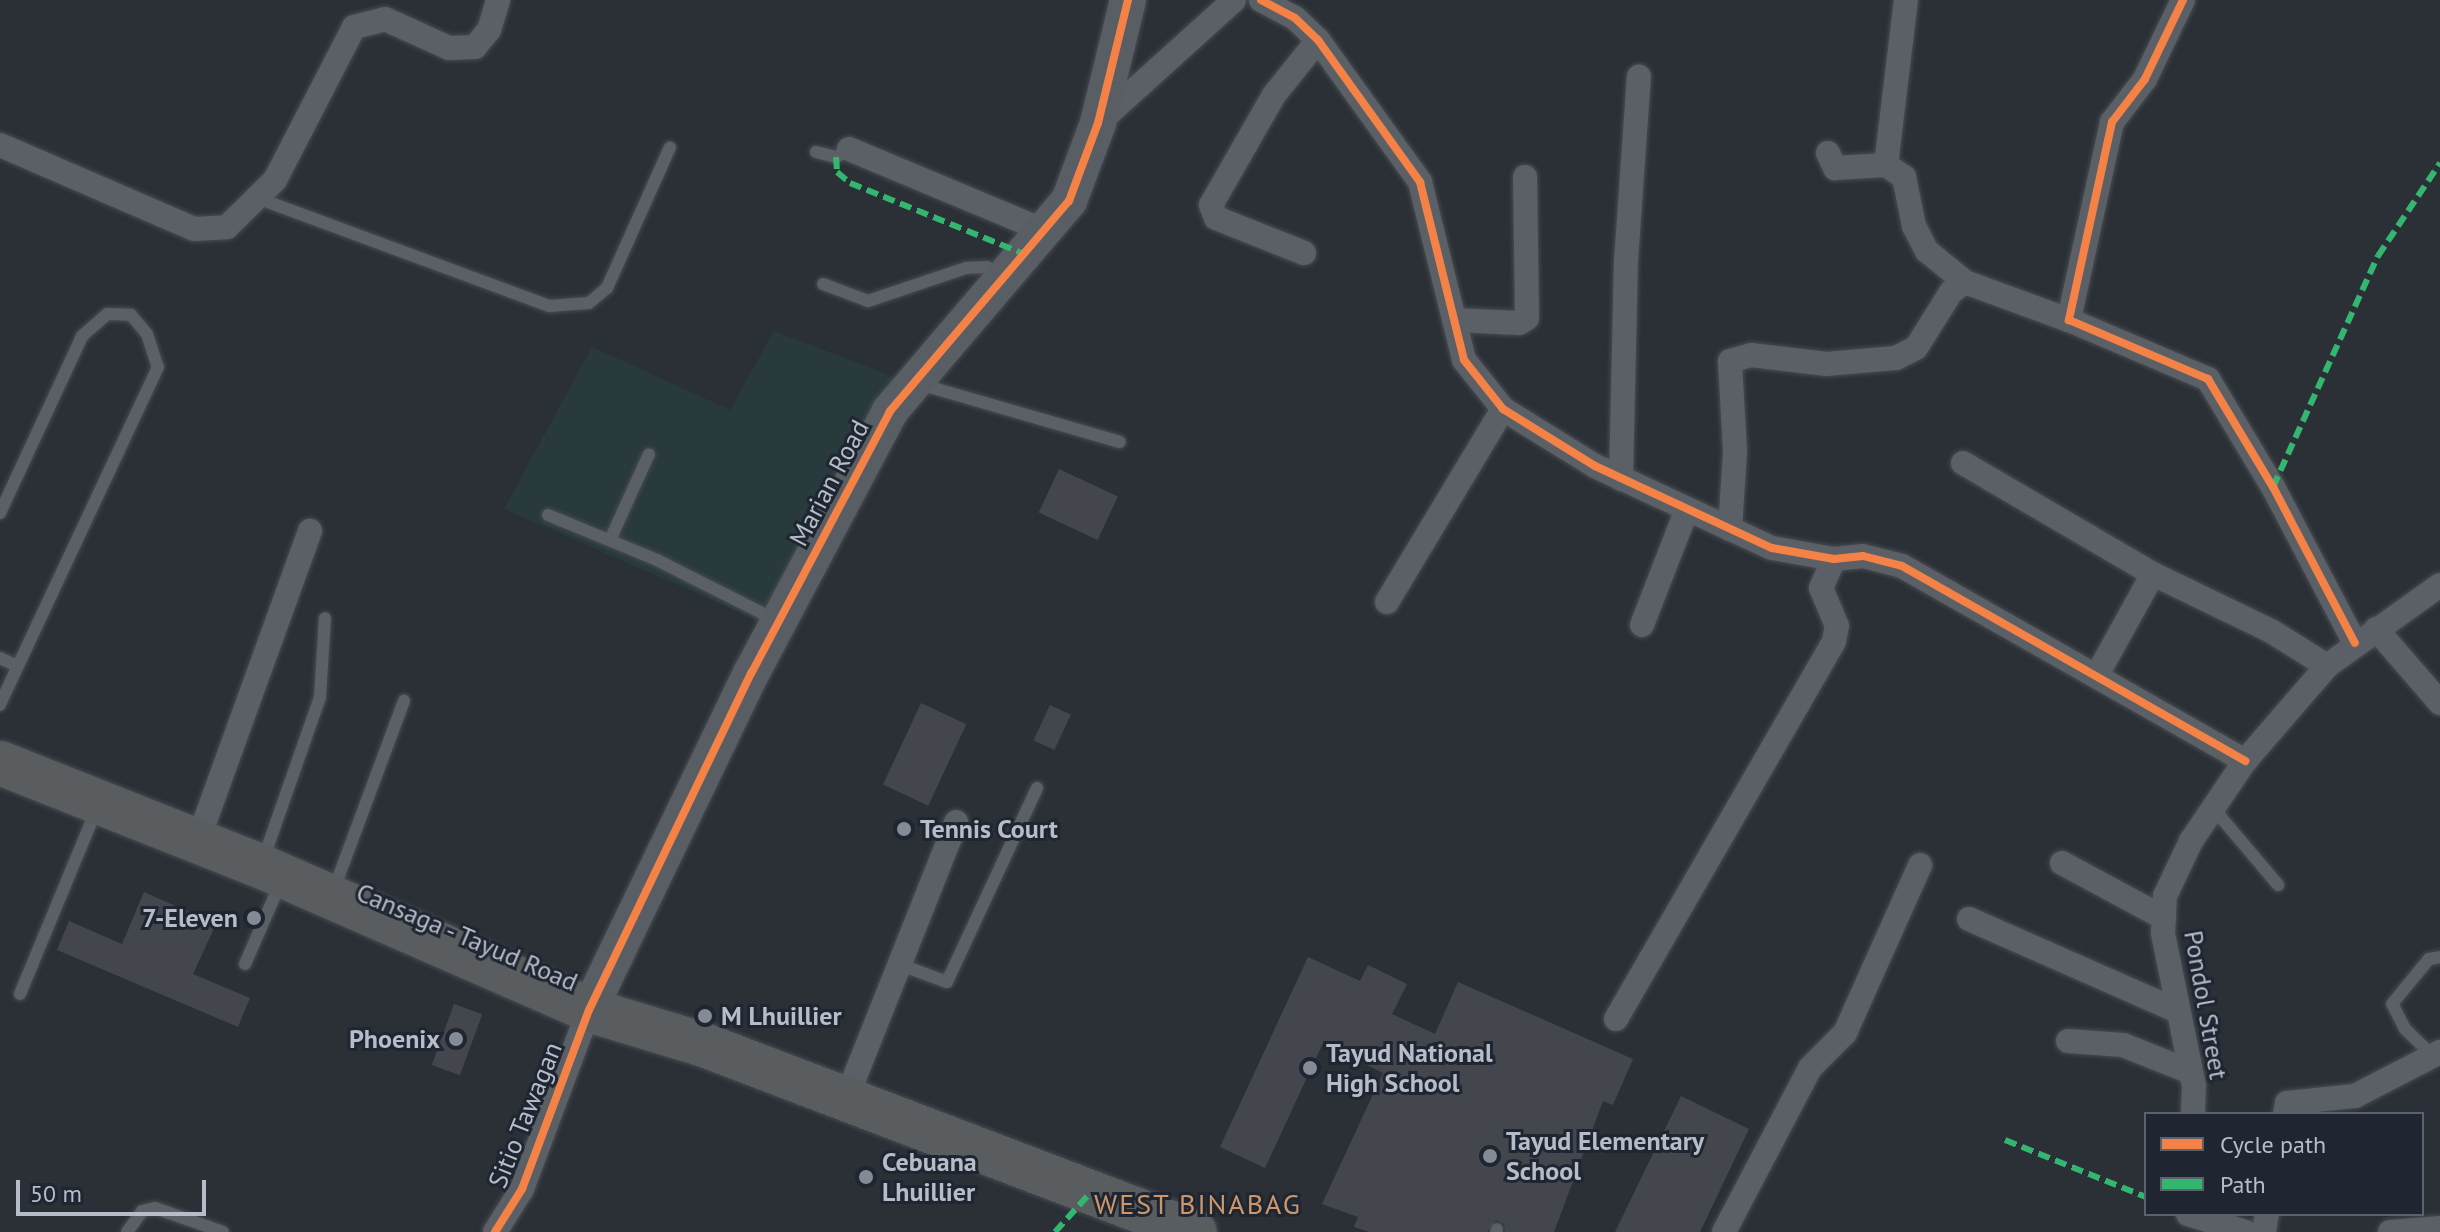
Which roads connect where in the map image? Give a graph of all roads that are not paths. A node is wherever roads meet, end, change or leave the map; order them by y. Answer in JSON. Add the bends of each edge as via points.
{"nodes":[{"id":1,"x":498,"y":0,"type":"edge"},
{"id":2,"x":1128,"y":0,"type":"edge"},
{"id":3,"x":1234,"y":0,"type":"edge"},
{"id":4,"x":1261,"y":0,"type":"edge"},
{"id":5,"x":1906,"y":0,"type":"edge"},
{"id":6,"x":2183,"y":0,"type":"edge"},
{"id":7,"x":1296,"y":9,"type":"edge"},
{"id":8,"x":1318,"y":40,"type":"junction"},
{"id":9,"x":1639,"y":76,"type":"dead end"},
{"id":10,"x":1098,"y":123,"type":"junction"},
{"id":11,"x":0,"y":145,"type":"edge"},
{"id":12,"x":670,"y":147,"type":"dead end"},
{"id":13,"x":849,"y":149,"type":"joint"},
{"id":14,"x":816,"y":152,"type":"dead end"},
{"id":15,"x":1828,"y":153,"type":"dead end"},
{"id":16,"x":1886,"y":165,"type":"junction"},
{"id":17,"x":1525,"y":177,"type":"dead end"},
{"id":18,"x":260,"y":199,"type":"junction"},
{"id":19,"x":1047,"y":232,"type":"junction"},
{"id":20,"x":1304,"y":253,"type":"dead end"},
{"id":21,"x":1006,"y":279,"type":"junction"},
{"id":22,"x":1965,"y":282,"type":"junction"},
{"id":23,"x":823,"y":284,"type":"dead end"},
{"id":24,"x":1454,"y":320,"type":"junction"},
{"id":25,"x":2069,"y":320,"type":"junction"},
{"id":26,"x":915,"y":383,"type":"junction"},
{"id":27,"x":1503,"y":409,"type":"junction"},
{"id":28,"x":1120,"y":442,"type":"dead end"},
{"id":29,"x":649,"y":454,"type":"dead end"},
{"id":30,"x":1963,"y":463,"type":"dead end"},
{"id":31,"x":1621,"y":479,"type":"junction"},
{"id":32,"x":1687,"y":509,"type":"junction"},
{"id":33,"x":0,"y":513,"type":"edge"},
{"id":34,"x":548,"y":515,"type":"dead end"},
{"id":35,"x":1730,"y":529,"type":"junction"},
{"id":36,"x":310,"y":531,"type":"dead end"},
{"id":37,"x":610,"y":540,"type":"junction"},
{"id":38,"x":1834,"y":559,"type":"junction"},
{"id":39,"x":2153,"y":574,"type":"junction"},
{"id":40,"x":2440,"y":585,"type":"edge"},
{"id":41,"x":1387,"y":602,"type":"dead end"},
{"id":42,"x":325,"y":618,"type":"dead end"},
{"id":43,"x":779,"y":621,"type":"junction"},
{"id":44,"x":1642,"y":625,"type":"dead end"},
{"id":45,"x":2376,"y":629,"type":"junction"},
{"id":46,"x":2355,"y":643,"type":"junction"},
{"id":47,"x":0,"y":658,"type":"edge"},
{"id":48,"x":17,"y":666,"type":"junction"},
{"id":49,"x":2327,"y":666,"type":"junction"},
{"id":50,"x":2097,"y":675,"type":"junction"},
{"id":51,"x":404,"y":701,"type":"dead end"},
{"id":52,"x":2440,"y":703,"type":"edge"},
{"id":53,"x":0,"y":705,"type":"edge"},
{"id":54,"x":2245,"y":761,"type":"junction"},
{"id":55,"x":0,"y":763,"type":"edge"},
{"id":56,"x":1037,"y":788,"type":"dead end"},
{"id":57,"x":99,"y":805,"type":"junction"},
{"id":58,"x":2213,"y":808,"type":"junction"},
{"id":59,"x":956,"y":822,"type":"dead end"},
{"id":60,"x":197,"y":843,"type":"junction"},
{"id":61,"x":2062,"y":863,"type":"dead end"},
{"id":62,"x":1920,"y":865,"type":"dead end"},
{"id":63,"x":271,"y":872,"type":"junction"},
{"id":64,"x":2278,"y":885,"type":"dead end"},
{"id":65,"x":330,"y":900,"type":"junction"},
{"id":66,"x":2164,"y":918,"type":"junction"},
{"id":67,"x":1969,"y":919,"type":"dead end"},
{"id":68,"x":2440,"y":957,"type":"edge"},
{"id":69,"x":245,"y":964,"type":"dead end"},
{"id":70,"x":901,"y":965,"type":"junction"},
{"id":71,"x":20,"y":994,"type":"dead end"},
{"id":72,"x":589,"y":1010,"type":"junction"},
{"id":73,"x":2178,"y":1011,"type":"junction"},
{"id":74,"x":1616,"y":1019,"type":"dead end"},
{"id":75,"x":2068,"y":1041,"type":"dead end"},
{"id":76,"x":2437,"y":1054,"type":"edge"},
{"id":77,"x":2191,"y":1072,"type":"junction"},
{"id":78,"x":846,"y":1099,"type":"junction"},
{"id":79,"x":2193,"y":1112,"type":"edge"},
{"id":80,"x":2285,"y":1112,"type":"edge"},
{"id":81,"x":2194,"y":1216,"type":"edge"},
{"id":82,"x":2440,"y":1228,"type":"edge"},
{"id":83,"x":127,"y":1232,"type":"edge"},
{"id":84,"x":223,"y":1232,"type":"edge"},
{"id":85,"x":495,"y":1232,"type":"edge"},
{"id":86,"x":1195,"y":1232,"type":"edge"},
{"id":87,"x":1724,"y":1232,"type":"edge"},
{"id":88,"x":2245,"y":1232,"type":"edge"},
{"id":89,"x":2390,"y":1232,"type":"edge"}],
"edges":[{"from":1,"to":18,"type":"street","via":[[489,30],[475,47],[449,48],[385,19],[354,27],[275,180]]},
{"from":2,"to":10,"type":"street","name":"Marian Road"},
{"from":3,"to":10,"type":"street"},
{"from":4,"to":7,"type":"street"},
{"from":5,"to":16,"type":"street"},
{"from":6,"to":25,"type":"street","via":[[2145,79],[2112,122]]},
{"from":7,"to":8,"type":"street"},
{"from":8,"to":20,"type":"street","via":[[1274,95],[1211,205],[1216,218]]},
{"from":8,"to":24,"type":"street","via":[[1420,182]]},
{"from":9,"to":31,"type":"street","via":[[1626,261]]},
{"from":10,"to":19,"type":"street","name":"Marian Road","via":[[1069,201]]},
{"from":11,"to":18,"type":"street","via":[[194,229],[227,227]]},
{"from":12,"to":18,"type":"lane","via":[[607,288],[589,303],[549,306]]},
{"from":13,"to":14,"type":"lane","via":[[836,157]]},
{"from":13,"to":19,"type":"street"},
{"from":15,"to":16,"type":"street","via":[[1835,168],[1849,171]]},
{"from":16,"to":22,"type":"street","via":[[1904,177],[1914,226],[1927,251]]},
{"from":17,"to":24,"type":"street","via":[[1527,318],[1519,323]]},
{"from":19,"to":21,"type":"street","name":"Marian Road"},
{"from":21,"to":23,"type":"lane","via":[[987,267],[966,268],[868,301]]},
{"from":21,"to":26,"type":"street","name":"Marian Road"},
{"from":22,"to":25,"type":"street"},
{"from":22,"to":35,"type":"street","via":[[1951,292],[1916,348],[1896,358],[1826,364],[1751,355],[1730,361],[1735,451]]},
{"from":24,"to":27,"type":"street","via":[[1464,360]]},
{"from":25,"to":46,"type":"street","via":[[2208,379],[2273,487]]},
{"from":26,"to":28,"type":"lane"},
{"from":26,"to":43,"type":"street","name":"Marian Road","via":[[890,411]]},
{"from":27,"to":31,"type":"street"},
{"from":27,"to":41,"type":"street"},
{"from":29,"to":37,"type":"lane"},
{"from":30,"to":39,"type":"street"},
{"from":31,"to":32,"type":"street"},
{"from":32,"to":35,"type":"street"},
{"from":32,"to":44,"type":"street"},
{"from":33,"to":48,"type":"lane","via":[[82,336],[107,314],[131,315],[147,334],[158,367]]},
{"from":34,"to":37,"type":"lane"},
{"from":35,"to":38,"type":"street","via":[[1772,548]]},
{"from":36,"to":60,"type":"street"},
{"from":37,"to":43,"type":"lane"},
{"from":38,"to":50,"type":"street","via":[[1863,556],[1902,566]]},
{"from":38,"to":74,"type":"street","via":[[1821,588],[1837,626],[1834,641]]},
{"from":39,"to":49,"type":"street","via":[[2271,631]]},
{"from":39,"to":50,"type":"street"},
{"from":40,"to":45,"type":"street","name":"Pondol Street"},
{"from":42,"to":63,"type":"lane","via":[[320,697]]},
{"from":43,"to":72,"type":"street","name":"Marian Road"},
{"from":45,"to":46,"type":"street","name":"Pondol Street"},
{"from":45,"to":52,"type":"street"},
{"from":46,"to":49,"type":"street","name":"Pondol Street"},
{"from":47,"to":48,"type":"lane"},
{"from":48,"to":53,"type":"lane"},
{"from":49,"to":54,"type":"street","name":"Pondol Street"},
{"from":50,"to":54,"type":"street"},
{"from":51,"to":65,"type":"lane"},
{"from":54,"to":58,"type":"street","name":"Pondol Street"},
{"from":55,"to":57,"type":"highway","name":"Cansaga - Tayud Road"},
{"from":56,"to":70,"type":"lane","via":[[947,982]]},
{"from":57,"to":60,"type":"highway","name":"Cansaga - Tayud Road"},
{"from":57,"to":71,"type":"lane"},
{"from":58,"to":64,"type":"lane"},
{"from":58,"to":66,"type":"street","name":"Pondol Street","via":[[2165,896]]},
{"from":59,"to":70,"type":"street"},
{"from":60,"to":63,"type":"highway","name":"Cansaga - Tayud Road"},
{"from":61,"to":66,"type":"street"},
{"from":62,"to":87,"type":"street","via":[[1845,1033],[1810,1068]]},
{"from":63,"to":65,"type":"highway","name":"Cansaga - Tayud Road"},
{"from":63,"to":69,"type":"lane"},
{"from":65,"to":72,"type":"highway","name":"Cansaga - Tayud Road"},
{"from":66,"to":73,"type":"street","name":"Pondol Street"},
{"from":67,"to":73,"type":"street"},
{"from":68,"to":76,"type":"lane","via":[[2429,959],[2392,1004],[2405,1029]]},
{"from":70,"to":78,"type":"street"},
{"from":72,"to":78,"type":"highway","name":"Cansaga - Tayud Road","via":[[704,1045]]},
{"from":72,"to":85,"type":"street","name":"Sitio Tawagan","via":[[522,1189]]},
{"from":73,"to":77,"type":"street","name":"Pondol Street"},
{"from":75,"to":77,"type":"street","via":[[2123,1045]]},
{"from":76,"to":80,"type":"street","via":[[2355,1096],[2287,1103]]},
{"from":77,"to":79,"type":"street","name":"Pondol Street"},
{"from":78,"to":86,"type":"highway","name":"Cansaga - Tayud Road"},
{"from":81,"to":88,"type":"street"},
{"from":82,"to":89,"type":"street"},
{"from":83,"to":84,"type":"lane","via":[[142,1211],[155,1208]]}]}
